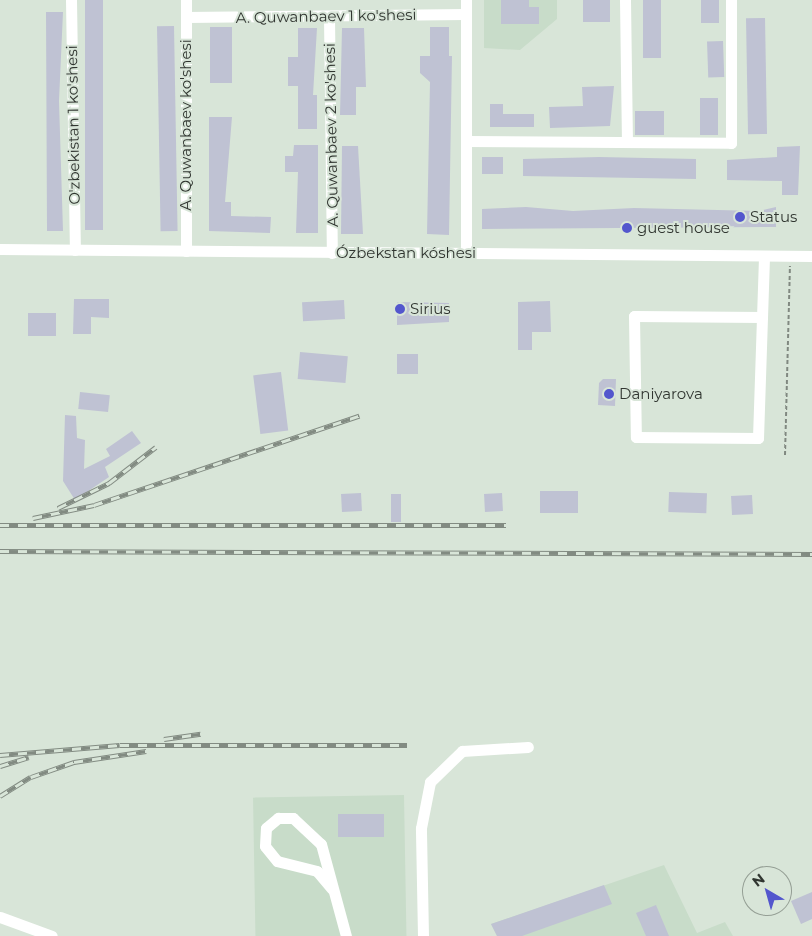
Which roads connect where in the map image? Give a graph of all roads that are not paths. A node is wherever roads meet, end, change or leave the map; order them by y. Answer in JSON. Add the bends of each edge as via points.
{"nodes":[{"id":1,"x":71,"y":0,"type":"edge"},
{"id":2,"x":186,"y":0,"type":"edge"},
{"id":3,"x":466,"y":0,"type":"edge"},
{"id":4,"x":625,"y":0,"type":"edge"},
{"id":5,"x":732,"y":0,"type":"edge"},
{"id":6,"x":466,"y":14,"type":"junction"},
{"id":7,"x":186,"y":17,"type":"junction"},
{"id":8,"x":329,"y":17,"type":"junction"},
{"id":9,"x":466,"y":141,"type":"junction"},
{"id":10,"x":627,"y":142,"type":"junction"},
{"id":11,"x":0,"y":249,"type":"edge"},
{"id":12,"x":75,"y":250,"type":"junction"},
{"id":13,"x":186,"y":251,"type":"junction"},
{"id":14,"x":332,"y":253,"type":"junction"},
{"id":15,"x":466,"y":253,"type":"junction"},
{"id":16,"x":764,"y":256,"type":"junction"},
{"id":17,"x":812,"y":256,"type":"edge"},
{"id":18,"x":762,"y":318,"type":"junction"},
{"id":19,"x":528,"y":748,"type":"dead end"},
{"id":20,"x":332,"y":889,"type":"junction"},
{"id":21,"x":0,"y":917,"type":"edge"},
{"id":22,"x":52,"y":936,"type":"edge"},
{"id":23,"x":346,"y":936,"type":"edge"},
{"id":24,"x":423,"y":936,"type":"edge"}],
"edges":[{"from":1,"to":12,"type":"street","name":"O'zbekistan 1 ko'shesi"},
{"from":2,"to":7,"type":"street","name":"A. Quwanbaev ko'shesi"},
{"from":3,"to":6,"type":"street"},
{"from":4,"to":10,"type":"street"},
{"from":5,"to":10,"type":"street","via":[[731,143]]},
{"from":6,"to":8,"type":"street","name":"A. Quwanbaev 1 ko'shesi"},
{"from":6,"to":9,"type":"street"},
{"from":7,"to":8,"type":"street","name":"A. Quwanbaev 1 ko'shesi"},
{"from":7,"to":13,"type":"street","name":"A. Quwanbaev ko'shesi"},
{"from":8,"to":14,"type":"street","name":"A. Quwanbaev 2 ko'shesi"},
{"from":9,"to":10,"type":"street"},
{"from":9,"to":15,"type":"street"},
{"from":11,"to":12,"type":"street","name":"Ózbekstan kóshesi"},
{"from":12,"to":13,"type":"street","name":"Ózbekstan kóshesi"},
{"from":13,"to":14,"type":"street","name":"Ózbekstan kóshesi"},
{"from":14,"to":15,"type":"street","name":"Ózbekstan kóshesi"},
{"from":15,"to":16,"type":"street","name":"Ózbekstan kóshesi"},
{"from":16,"to":17,"type":"street","name":"Ózbekstan kóshesi"},
{"from":16,"to":18,"type":"street"},
{"from":18,"to":18,"type":"street","via":[[758,438],[636,437],[634,316]]},
{"from":19,"to":24,"type":"street","via":[[462,751],[430,782],[421,828]]},
{"from":20,"to":20,"type":"street","via":[[317,871],[277,861],[265,846],[266,828],[278,818],[293,818],[308,827],[321,844]]},
{"from":20,"to":23,"type":"street"},
{"from":21,"to":22,"type":"street"}]}
